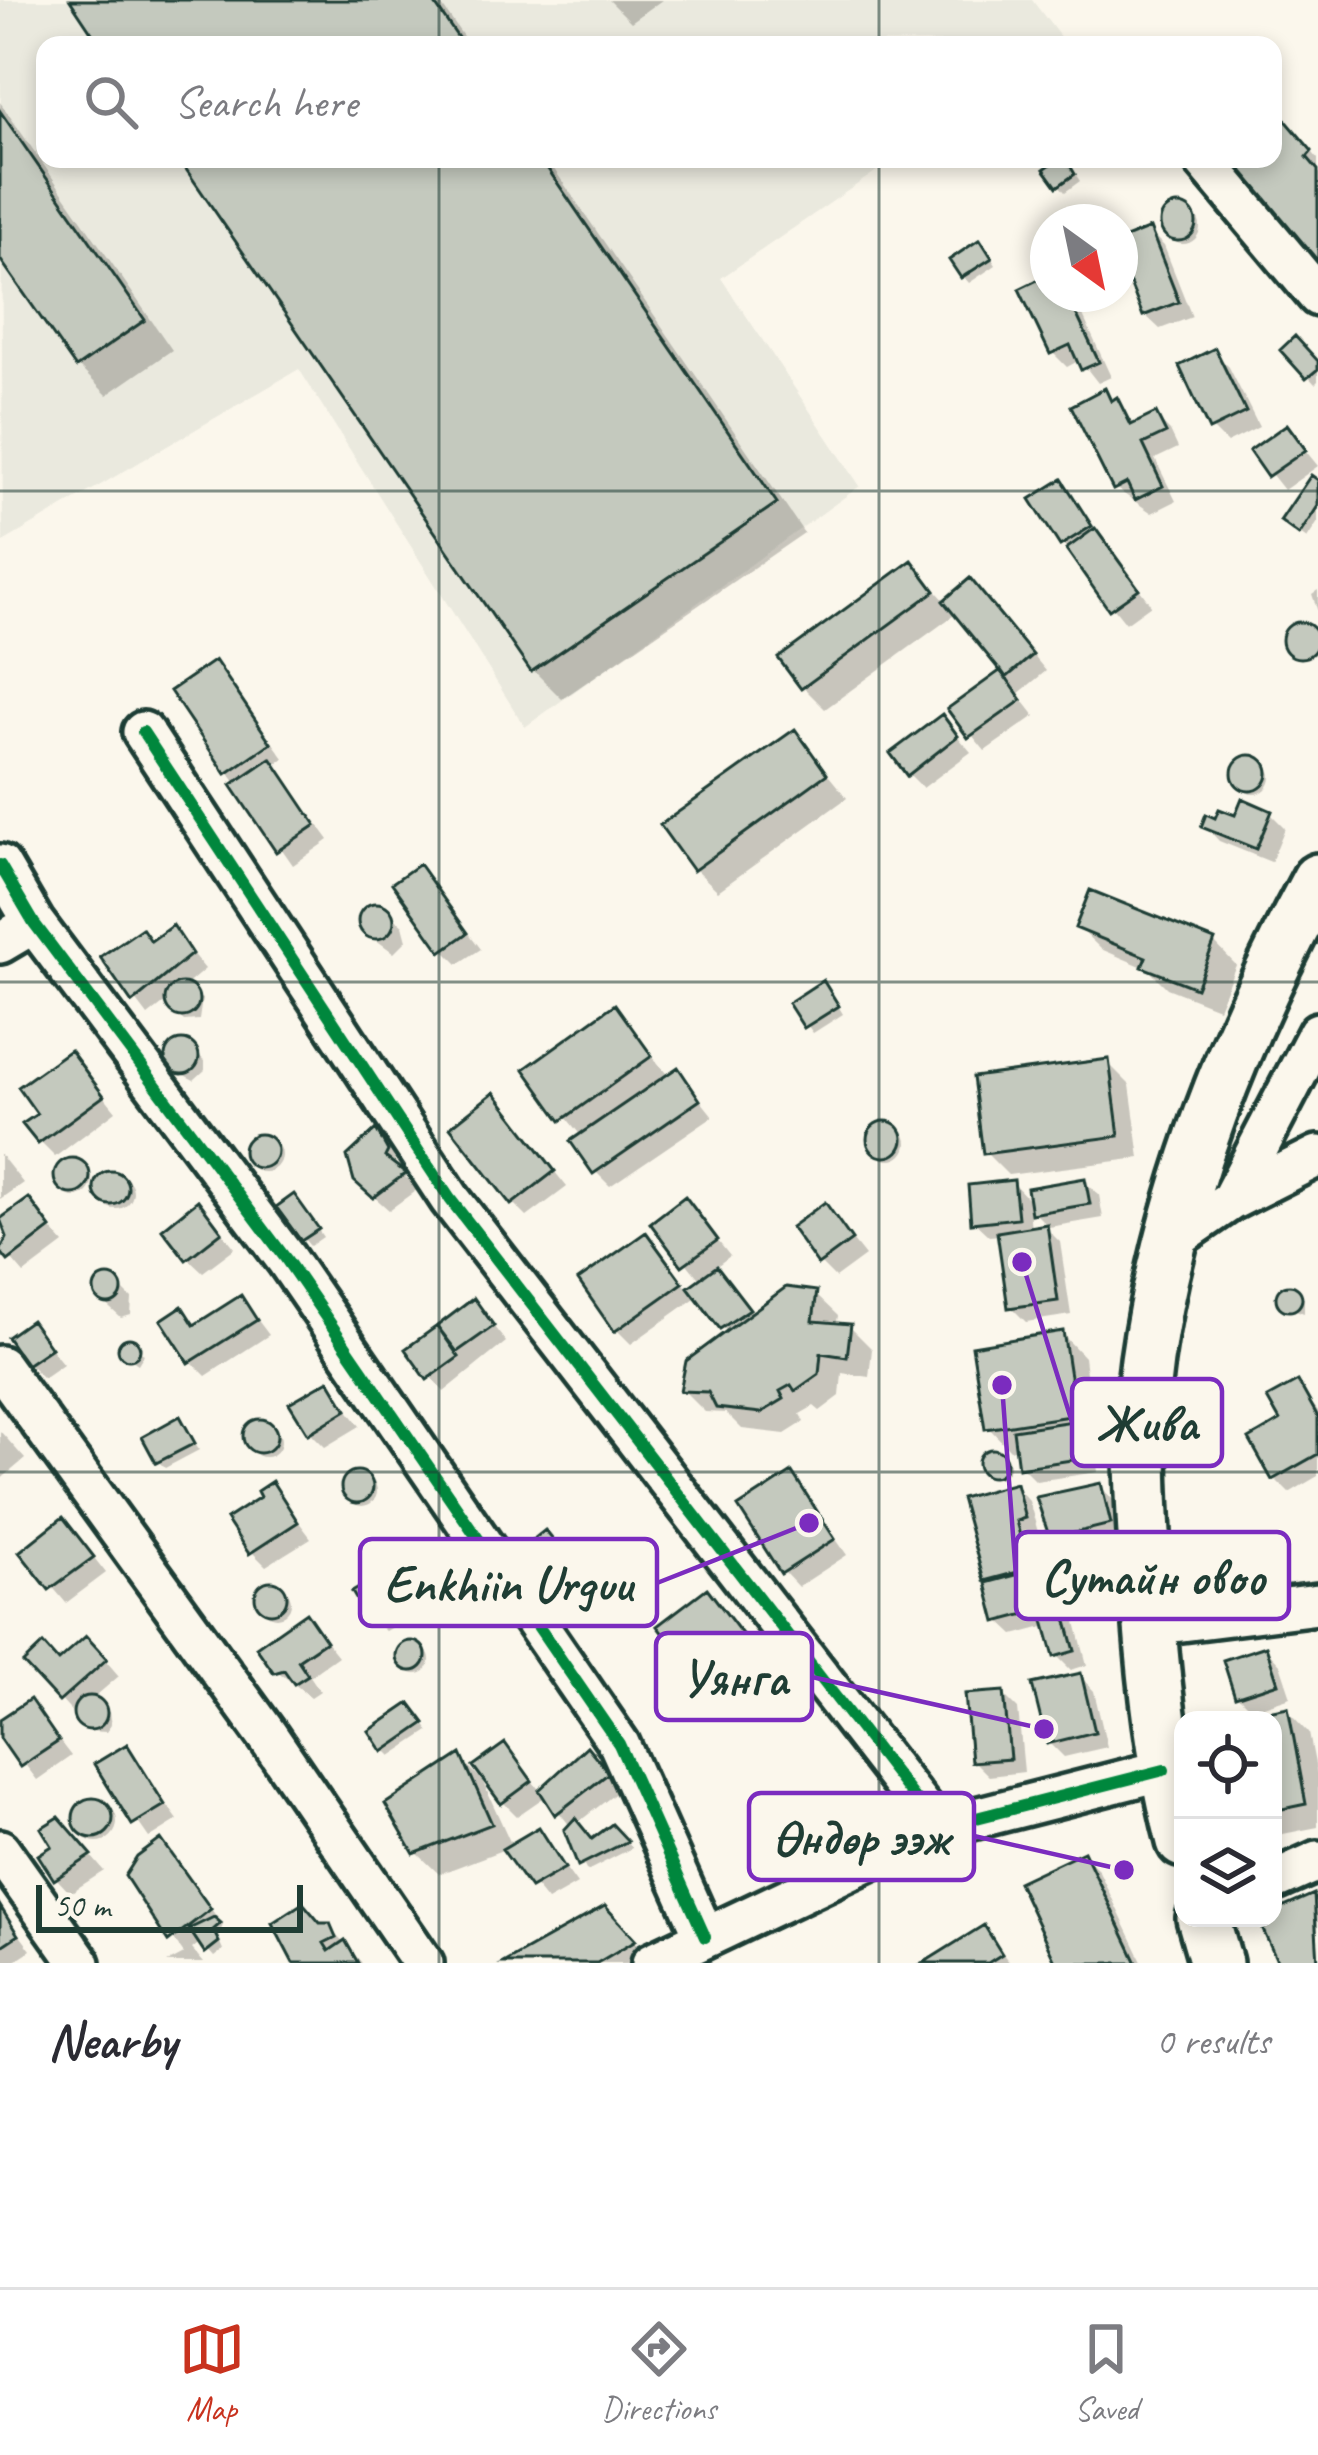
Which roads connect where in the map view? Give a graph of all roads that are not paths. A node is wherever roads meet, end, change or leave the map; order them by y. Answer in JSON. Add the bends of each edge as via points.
{"nodes":[{"id":1,"x":1211,"y":168,"type":"edge"},
{"id":2,"x":1318,"y":296,"type":"edge"},
{"id":3,"x":143,"y":732,"type":"dead end"},
{"id":4,"x":0,"y":865,"type":"edge"},
{"id":5,"x":1318,"y":880,"type":"edge"},
{"id":6,"x":34,"y":923,"type":"junction"},
{"id":7,"x":0,"y":943,"type":"edge"},
{"id":8,"x":1318,"y":1033,"type":"edge"},
{"id":9,"x":1318,"y":1156,"type":"edge"},
{"id":10,"x":1231,"y":1199,"type":"junction"},
{"id":11,"x":1170,"y":1242,"type":"junction"},
{"id":12,"x":0,"y":1366,"type":"edge"},
{"id":13,"x":1318,"y":1604,"type":"edge"},
{"id":14,"x":1150,"y":1625,"type":"junction"},
{"id":15,"x":1164,"y":1771,"type":"junction"},
{"id":16,"x":1177,"y":1819,"type":"edge"},
{"id":17,"x":937,"y":1828,"type":"junction"},
{"id":18,"x":0,"y":1850,"type":"edge"},
{"id":19,"x":1318,"y":1861,"type":"edge"},
{"id":20,"x":1282,"y":1877,"type":"edge"},
{"id":21,"x":1206,"y":1927,"type":"edge"},
{"id":22,"x":705,"y":1937,"type":"junction"},
{"id":23,"x":80,"y":1963,"type":"edge"},
{"id":24,"x":423,"y":1963,"type":"edge"},
{"id":25,"x":652,"y":1963,"type":"edge"},
{"id":26,"x":1216,"y":1963,"type":"edge"}],
"edges":[{"from":1,"to":2,"type":"street"},
{"from":3,"to":17,"type":"street","via":[[451,1199]]},
{"from":4,"to":6,"type":"street"},
{"from":5,"to":11,"type":"main road","via":[[1212,1103]]},
{"from":6,"to":7,"type":"street"},
{"from":6,"to":22,"type":"street","via":[[286,1259],[619,1744]]},
{"from":8,"to":10,"type":"street"},
{"from":9,"to":10,"type":"street"},
{"from":10,"to":11,"type":"street"},
{"from":11,"to":14,"type":"main road","via":[[1146,1363],[1141,1489]]},
{"from":12,"to":24,"type":"street"},
{"from":13,"to":14,"type":"street"},
{"from":14,"to":15,"type":"main road"},
{"from":15,"to":16,"type":"main road"},
{"from":15,"to":17,"type":"street"},
{"from":17,"to":22,"type":"street"},
{"from":18,"to":23,"type":"street"},
{"from":19,"to":20,"type":"street"},
{"from":21,"to":26,"type":"main road"},
{"from":22,"to":25,"type":"street"}]}
